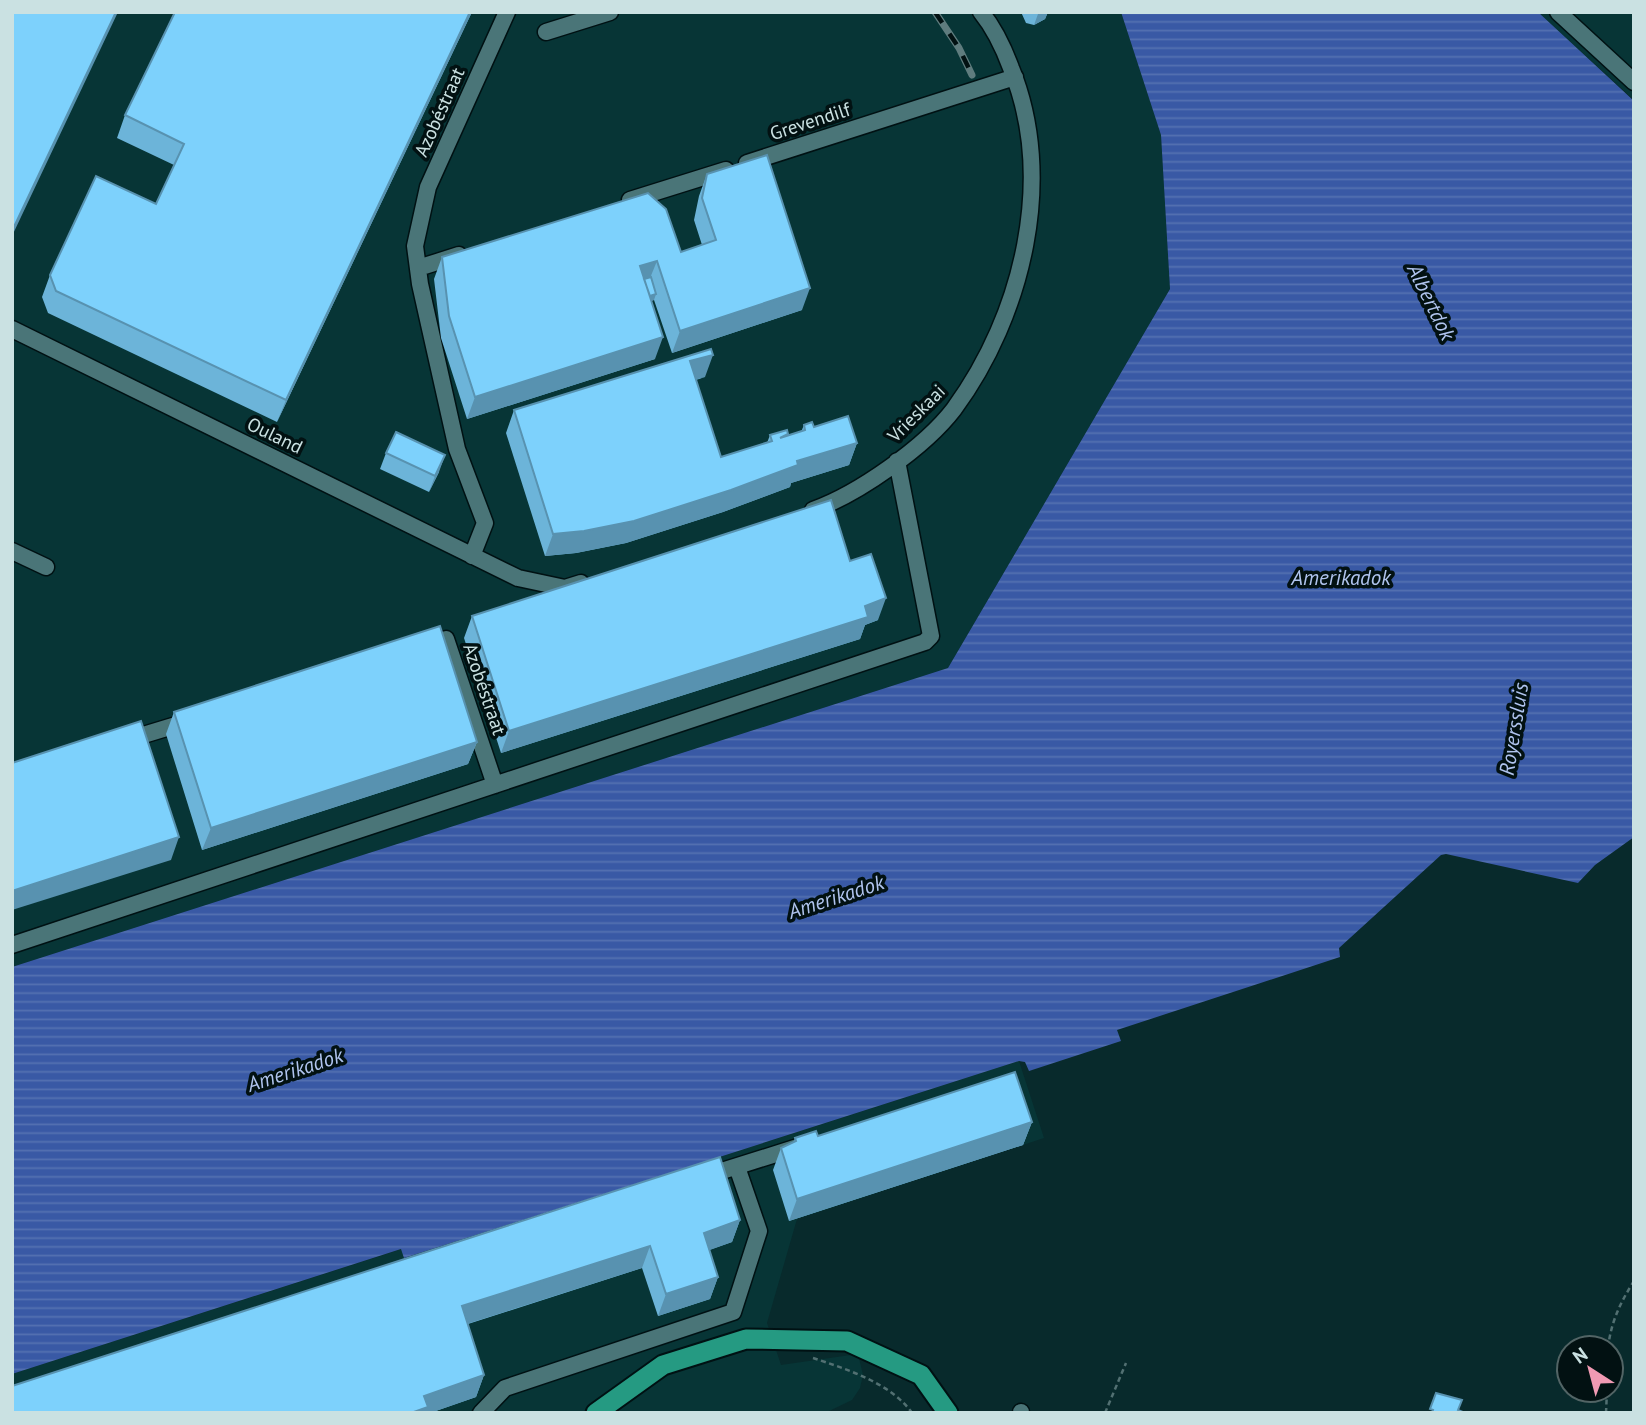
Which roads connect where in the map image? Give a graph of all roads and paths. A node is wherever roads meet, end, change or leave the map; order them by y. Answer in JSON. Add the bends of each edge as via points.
{"nodes":[{"id":1,"x":507,"y":12,"type":"edge"},
{"id":2,"x":610,"y":12,"type":"edge"},
{"id":3,"x":981,"y":12,"type":"edge"},
{"id":4,"x":1558,"y":12,"type":"edge"},
{"id":5,"x":546,"y":32,"type":"dead end"},
{"id":6,"x":1015,"y":77,"type":"junction"},
{"id":7,"x":1634,"y":82,"type":"edge"},
{"id":8,"x":617,"y":205,"type":"edge"},
{"id":9,"x":471,"y":251,"type":"edge"},
{"id":10,"x":418,"y":268,"type":"junction"},
{"id":11,"x":12,"y":329,"type":"edge"},
{"id":12,"x":897,"y":461,"type":"junction"},
{"id":13,"x":795,"y":516,"type":"edge"},
{"id":14,"x":12,"y":551,"type":"edge"},
{"id":15,"x":472,"y":556,"type":"junction"},
{"id":16,"x":46,"y":567,"type":"dead end"},
{"id":17,"x":591,"y":580,"type":"edge"},
{"id":18,"x":406,"y":652,"type":"edge"},
{"id":19,"x":196,"y":718,"type":"edge"},
{"id":20,"x":117,"y":743,"type":"edge"},
{"id":21,"x":495,"y":785,"type":"junction"},
{"id":22,"x":12,"y":945,"type":"edge"},
{"id":23,"x":816,"y":1142,"type":"edge"},
{"id":24,"x":737,"y":1167,"type":"junction"},
{"id":25,"x":697,"y":1179,"type":"edge"},
{"id":26,"x":1634,"y":1282,"type":"edge"},
{"id":27,"x":1610,"y":1334,"type":"edge"},
{"id":28,"x":804,"y":1356,"type":"dead end"},
{"id":29,"x":1126,"y":1363,"type":"dead end"},
{"id":30,"x":481,"y":1413,"type":"edge"},
{"id":31,"x":596,"y":1413,"type":"edge"},
{"id":32,"x":912,"y":1413,"type":"edge"},
{"id":33,"x":948,"y":1413,"type":"edge"},
{"id":34,"x":1105,"y":1413,"type":"edge"}],
"edges":[{"from":1,"to":10,"type":"street","name":"Azobéstraat","via":[[428,187],[415,246]]},
{"from":2,"to":5,"type":"street"},
{"from":3,"to":6,"type":"street","name":"Vrieskaai"},
{"from":4,"to":7,"type":"street"},
{"from":6,"to":8,"type":"street","name":"Grevendilf"},
{"from":6,"to":12,"type":"street","name":"Vrieskaai","via":[[1031,138],[1033,187],[1003,324],[953,411]]},
{"from":9,"to":10,"type":"street"},
{"from":10,"to":15,"type":"street","name":"Azobéstraat","via":[[457,449],[485,523]]},
{"from":11,"to":15,"type":"street","name":"Ouland"},
{"from":12,"to":13,"type":"street","name":"Vrieskaai","via":[[830,504]]},
{"from":12,"to":21,"type":"street","via":[[930,636],[925,642]]},
{"from":14,"to":16,"type":"street"},
{"from":15,"to":17,"type":"street","name":"Ouland","via":[[518,578],[565,588]]},
{"from":18,"to":21,"type":"street","name":"Azobéstraat","via":[[446,639]]},
{"from":19,"to":20,"type":"street"},
{"from":21,"to":22,"type":"street"},
{"from":23,"to":24,"type":"street"},
{"from":24,"to":25,"type":"street"},
{"from":24,"to":30,"type":"street","via":[[759,1231],[733,1312],[505,1388]]},
{"from":26,"to":27,"type":"path","via":[[1619,1305]]},
{"from":28,"to":32,"type":"path","via":[[857,1372],[905,1403]]},
{"from":29,"to":34,"type":"path"},
{"from":31,"to":33,"type":"main road","via":[[663,1366],[746,1339],[847,1341],[921,1375]]}]}
